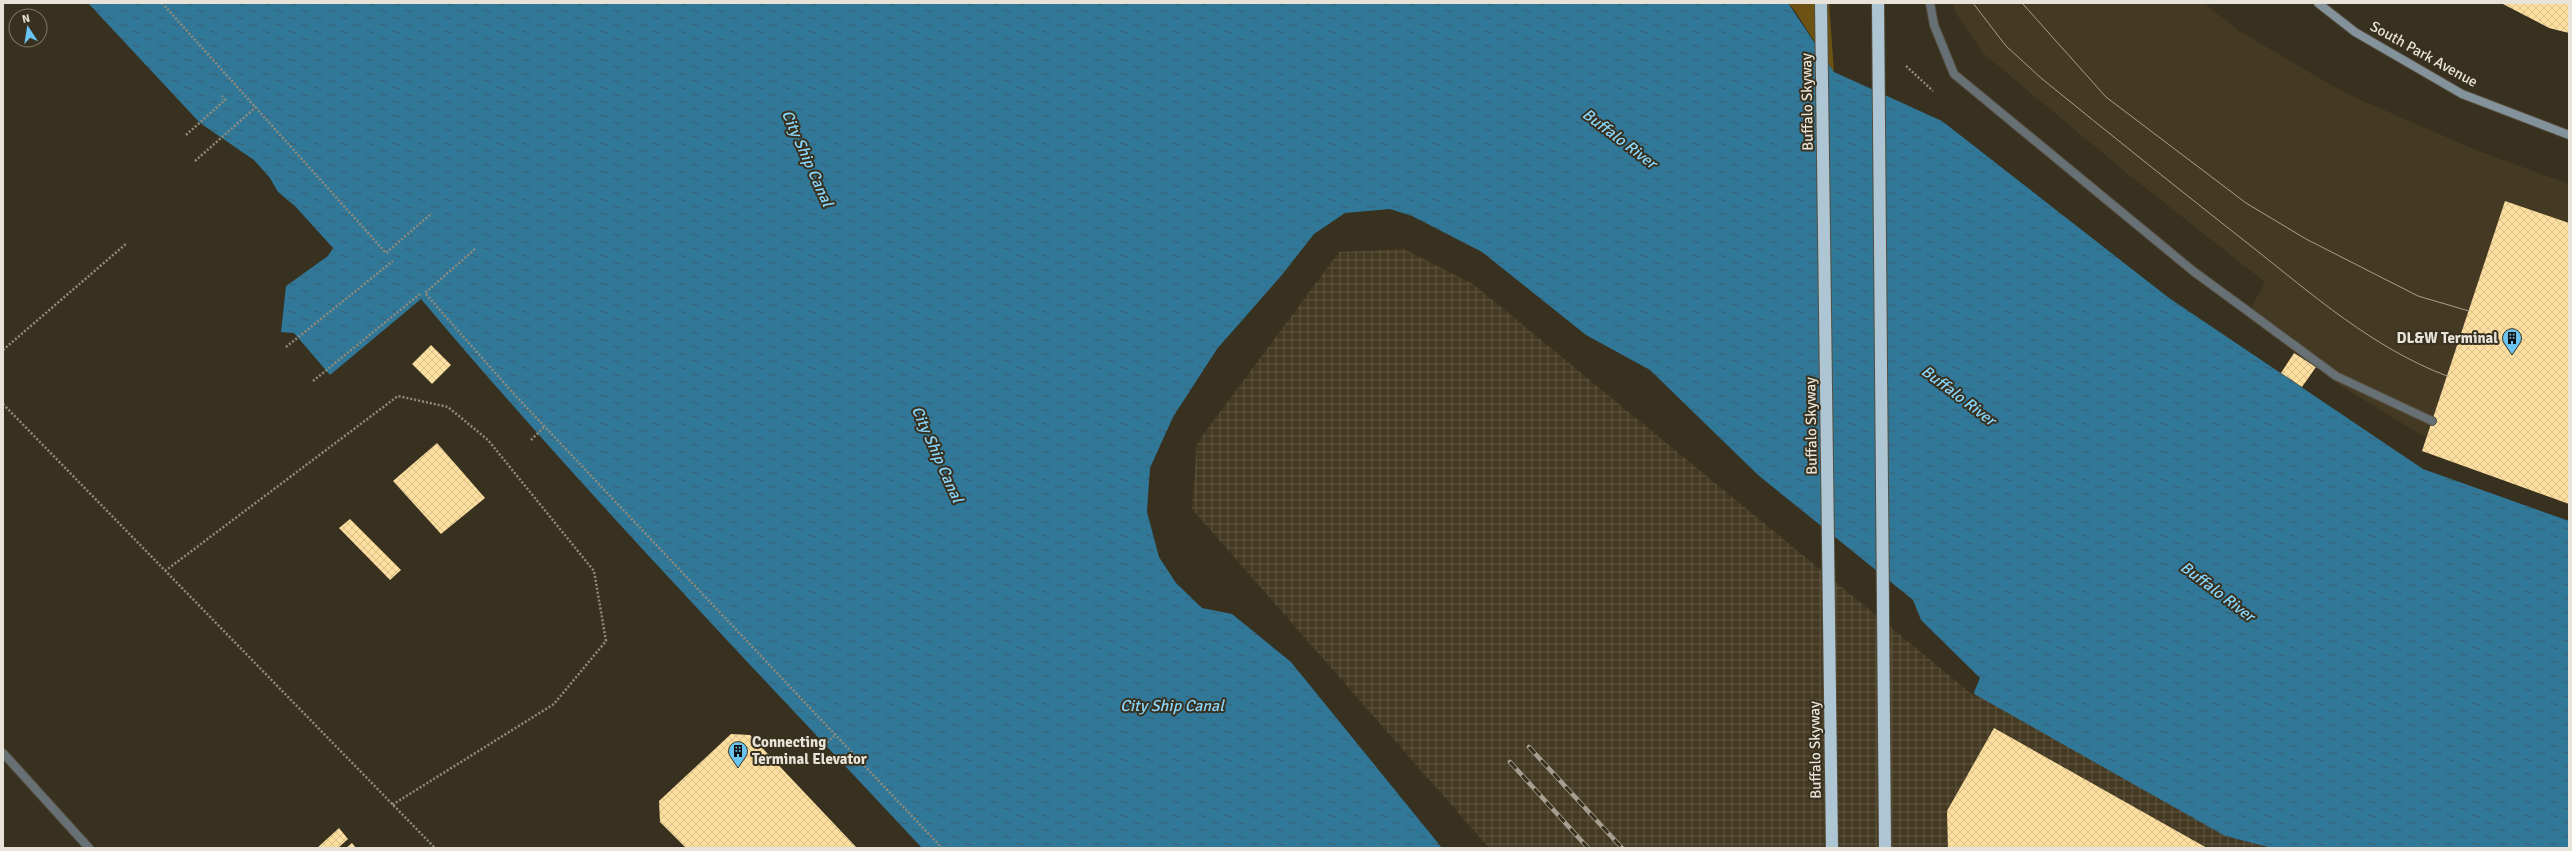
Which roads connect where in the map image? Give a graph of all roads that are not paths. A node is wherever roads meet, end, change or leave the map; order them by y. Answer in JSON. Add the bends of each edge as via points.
{"nodes":[{"id":1,"x":1821,"y":3,"type":"edge"},
{"id":2,"x":1878,"y":3,"type":"edge"},
{"id":3,"x":1930,"y":3,"type":"edge"},
{"id":4,"x":2318,"y":3,"type":"edge"},
{"id":5,"x":2569,"y":135,"type":"edge"},
{"id":6,"x":2432,"y":421,"type":"dead end"},
{"id":7,"x":3,"y":753,"type":"edge"},
{"id":8,"x":89,"y":848,"type":"edge"},
{"id":9,"x":1832,"y":848,"type":"edge"},
{"id":10,"x":1885,"y":848,"type":"edge"}],
"edges":[{"from":1,"to":9,"type":"highway","name":"Buffalo Skyway"},
{"from":2,"to":10,"type":"highway","bridge":true},
{"from":3,"to":6,"type":"street","via":[[1934,25],[1954,74],[2193,271],[2261,322],[2336,376]]},
{"from":4,"to":5,"type":"street","name":"South Park Avenue","via":[[2355,32],[2462,94]]},
{"from":7,"to":8,"type":"street"}]}
